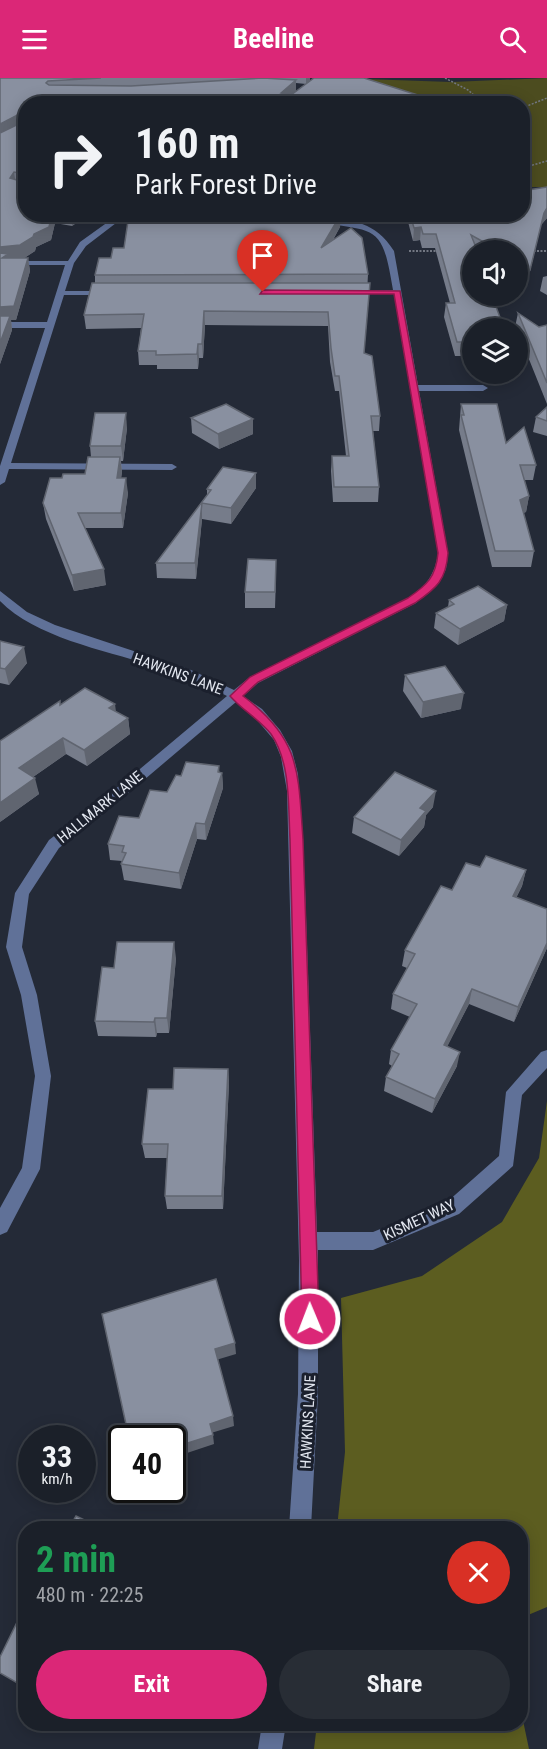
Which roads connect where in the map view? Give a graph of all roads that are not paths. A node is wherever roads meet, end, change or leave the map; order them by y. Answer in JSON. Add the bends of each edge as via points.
{"nodes":[{"id":1,"x":113,"y":222,"type":"edge"},
{"id":2,"x":335,"y":222,"type":"edge"},
{"id":3,"x":0,"y":263,"type":"edge"},
{"id":4,"x":70,"y":263,"type":"junction"},
{"id":5,"x":119,"y":292,"type":"edge"},
{"id":6,"x":339,"y":292,"type":"edge"},
{"id":7,"x":397,"y":292,"type":"junction"},
{"id":8,"x":61,"y":293,"type":"junction"},
{"id":9,"x":0,"y":325,"type":"edge"},
{"id":10,"x":51,"y":325,"type":"junction"},
{"id":11,"x":415,"y":388,"type":"junction"},
{"id":12,"x":483,"y":388,"type":"dead end"},
{"id":13,"x":5,"y":466,"type":"junction"},
{"id":14,"x":172,"y":467,"type":"dead end"},
{"id":15,"x":0,"y":482,"type":"edge"},
{"id":16,"x":0,"y":594,"type":"edge"},
{"id":17,"x":236,"y":696,"type":"junction"},
{"id":18,"x":547,"y":1057,"type":"edge"},
{"id":19,"x":0,"y":1226,"type":"edge"},
{"id":20,"x":309,"y":1241,"type":"junction"},
{"id":21,"x":301,"y":1521,"type":"edge"},
{"id":22,"x":273,"y":1731,"type":"edge"},
{"id":23,"x":270,"y":1749,"type":"edge"}],
"edges":[{"from":1,"to":4,"type":"street","via":[[83,244]]},
{"from":2,"to":7,"type":"street","name":"HALLMARK LANE","via":[[366,226],[383,236],[390,251]]},
{"from":3,"to":4,"type":"street"},
{"from":4,"to":8,"type":"street"},
{"from":5,"to":8,"type":"street"},
{"from":6,"to":7,"type":"street"},
{"from":7,"to":11,"type":"street","name":"HALLMARK LANE"},
{"from":8,"to":10,"type":"street"},
{"from":9,"to":10,"type":"street"},
{"from":10,"to":13,"type":"street"},
{"from":11,"to":12,"type":"street"},
{"from":11,"to":17,"type":"street","name":"HALLMARK LANE","via":[[443,553],[441,572],[412,601],[254,680]]},
{"from":13,"to":14,"type":"street"},
{"from":13,"to":15,"type":"street"},
{"from":16,"to":17,"type":"street","name":"HAWKINS LANE","via":[[27,617],[64,634],[204,680]]},
{"from":17,"to":19,"type":"street","name":"HALLMARK LANE","via":[[54,843],[22,893],[14,947],[29,995],[43,1076],[31,1169]]},
{"from":17,"to":20,"type":"street","name":"HAWKINS LANE","via":[[276,733],[292,777]]},
{"from":18,"to":20,"type":"street","name":"KISMET WAY","via":[[514,1092],[507,1160],[453,1208],[373,1241]]},
{"from":20,"to":21,"type":"street","name":"HAWKINS LANE","via":[[308,1444]]},
{"from":22,"to":23,"type":"street"}]}
